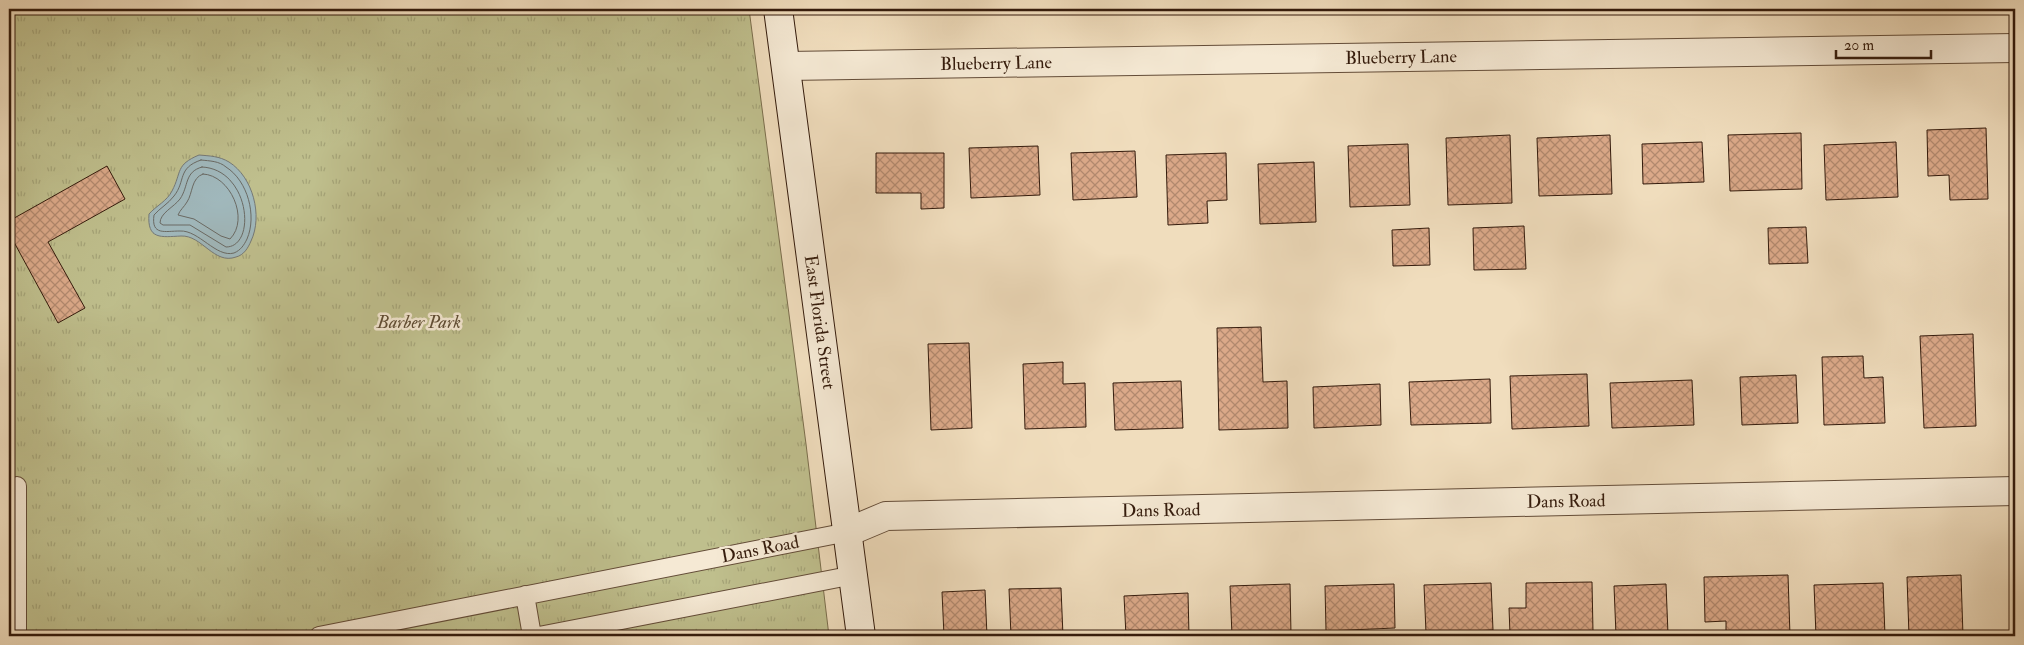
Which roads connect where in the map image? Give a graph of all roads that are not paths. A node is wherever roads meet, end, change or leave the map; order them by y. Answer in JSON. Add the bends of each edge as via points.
{"nodes":[{"id":1,"x":778,"y":9,"type":"edge"},
{"id":2,"x":2015,"y":48,"type":"edge"},
{"id":3,"x":787,"y":66,"type":"junction"},
{"id":4,"x":17,"y":486,"type":"dead end"},
{"id":5,"x":2015,"y":491,"type":"edge"},
{"id":6,"x":848,"y":532,"type":"junction"},
{"id":7,"x":854,"y":575,"type":"junction"},
{"id":8,"x":525,"y":595,"type":"junction"},
{"id":9,"x":18,"y":636,"type":"edge"},
{"id":10,"x":319,"y":636,"type":"edge"},
{"id":11,"x":532,"y":636,"type":"edge"},
{"id":12,"x":539,"y":636,"type":"edge"},
{"id":13,"x":861,"y":636,"type":"edge"}],
"edges":[{"from":1,"to":3,"type":"street","name":"East Florida Street"},
{"from":2,"to":3,"type":"street","name":"Blueberry Lane"},
{"from":3,"to":6,"type":"street","name":"East Florida Street"},
{"from":4,"to":9,"type":"lane"},
{"from":5,"to":6,"type":"street","name":"Dans Road","via":[[886,516]]},
{"from":6,"to":7,"type":"street","name":"East Florida Street"},
{"from":6,"to":8,"type":"lane","name":"Dans Road"},
{"from":7,"to":12,"type":"lane"},
{"from":7,"to":13,"type":"street","name":"East Florida Street"},
{"from":8,"to":10,"type":"lane","name":"Dans Road"},
{"from":8,"to":11,"type":"lane"}]}
